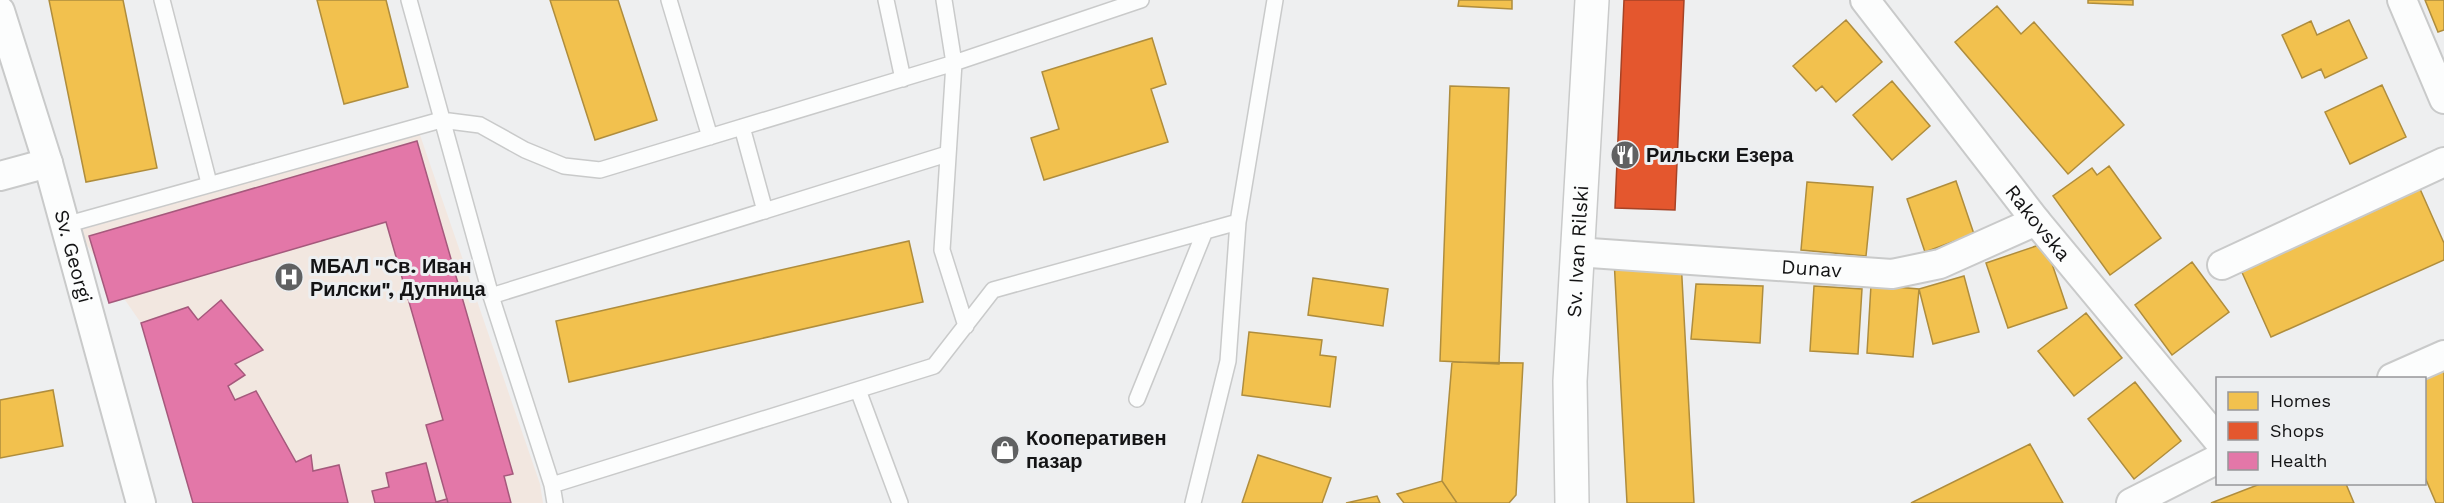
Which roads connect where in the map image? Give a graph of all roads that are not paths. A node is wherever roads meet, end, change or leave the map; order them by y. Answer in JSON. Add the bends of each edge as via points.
{"nodes":[{"id":1,"x":162,"y":0,"type":"edge"},
{"id":2,"x":409,"y":0,"type":"edge"},
{"id":3,"x":669,"y":0,"type":"edge"},
{"id":4,"x":886,"y":0,"type":"edge"},
{"id":5,"x":944,"y":0,"type":"edge"},
{"id":6,"x":1141,"y":0,"type":"edge"},
{"id":7,"x":1275,"y":0,"type":"edge"},
{"id":8,"x":1592,"y":0,"type":"edge"},
{"id":9,"x":1864,"y":0,"type":"edge"},
{"id":10,"x":2402,"y":0,"type":"edge"},
{"id":11,"x":0,"y":11,"type":"edge"},
{"id":12,"x":954,"y":63,"type":"junction"},
{"id":13,"x":903,"y":79,"type":"junction"},
{"id":14,"x":2444,"y":99,"type":"edge"},
{"id":15,"x":441,"y":120,"type":"junction"},
{"id":16,"x":742,"y":127,"type":"junction"},
{"id":17,"x":710,"y":137,"type":"junction"},
{"id":18,"x":947,"y":154,"type":"junction"},
{"id":19,"x":2444,"y":162,"type":"edge"},
{"id":20,"x":48,"y":163,"type":"junction"},
{"id":21,"x":0,"y":176,"type":"edge"},
{"id":22,"x":209,"y":183,"type":"junction"},
{"id":23,"x":765,"y":211,"type":"junction"},
{"id":24,"x":2036,"y":221,"type":"junction"},
{"id":25,"x":1238,"y":222,"type":"junction"},
{"id":26,"x":65,"y":225,"type":"junction"},
{"id":27,"x":1205,"y":231,"type":"junction"},
{"id":28,"x":1576,"y":252,"type":"junction"},
{"id":29,"x":2222,"y":265,"type":"dead end"},
{"id":30,"x":491,"y":296,"type":"junction"},
{"id":31,"x":966,"y":326,"type":"junction"},
{"id":32,"x":2444,"y":355,"type":"edge"},
{"id":33,"x":2394,"y":377,"type":"edge"},
{"id":34,"x":858,"y":390,"type":"junction"},
{"id":35,"x":1137,"y":399,"type":"dead end"},
{"id":36,"x":2216,"y":439,"type":"edge"},
{"id":37,"x":2216,"y":460,"type":"edge"},
{"id":38,"x":552,"y":485,"type":"junction"},
{"id":39,"x":141,"y":503,"type":"edge"},
{"id":40,"x":555,"y":503,"type":"edge"},
{"id":41,"x":900,"y":503,"type":"edge"},
{"id":42,"x":1193,"y":503,"type":"edge"},
{"id":43,"x":1572,"y":503,"type":"edge"},
{"id":44,"x":2131,"y":503,"type":"edge"}],
"edges":[{"from":1,"to":22,"type":"lane"},
{"from":2,"to":15,"type":"lane"},
{"from":3,"to":17,"type":"lane"},
{"from":4,"to":13,"type":"lane"},
{"from":5,"to":12,"type":"lane"},
{"from":6,"to":12,"type":"lane"},
{"from":7,"to":25,"type":"lane"},
{"from":8,"to":28,"type":"street","name":"Sv. Ivan Rilski"},
{"from":9,"to":24,"type":"street","name":"Rakovska"},
{"from":10,"to":14,"type":"street"},
{"from":11,"to":20,"type":"street","name":"Sv. Georgi"},
{"from":12,"to":13,"type":"lane"},
{"from":12,"to":18,"type":"lane"},
{"from":13,"to":16,"type":"lane"},
{"from":15,"to":17,"type":"lane","via":[[480,125],[564,166],[600,170]]},
{"from":15,"to":22,"type":"lane"},
{"from":15,"to":30,"type":"lane"},
{"from":16,"to":17,"type":"lane"},
{"from":16,"to":23,"type":"lane"},
{"from":18,"to":23,"type":"lane"},
{"from":18,"to":31,"type":"lane","via":[[942,250]]},
{"from":19,"to":29,"type":"street"},
{"from":20,"to":21,"type":"street"},
{"from":20,"to":26,"type":"street","name":"Sv. Georgi"},
{"from":22,"to":26,"type":"lane"},
{"from":23,"to":30,"type":"lane"},
{"from":24,"to":28,"type":"street","name":"Dunav","via":[[1940,264],[1892,273]]},
{"from":24,"to":36,"type":"street","name":"Rakovska"},
{"from":25,"to":27,"type":"lane"},
{"from":25,"to":42,"type":"lane","via":[[1228,361]]},
{"from":26,"to":39,"type":"street","name":"Sv. Georgi"},
{"from":27,"to":31,"type":"lane","via":[[993,290]]},
{"from":27,"to":35,"type":"lane"},
{"from":28,"to":43,"type":"street","name":"Sv. Ivan Rilski","via":[[1570,381]]},
{"from":30,"to":38,"type":"lane"},
{"from":31,"to":34,"type":"lane","via":[[934,366]]},
{"from":32,"to":33,"type":"street"},
{"from":34,"to":38,"type":"lane"},
{"from":34,"to":41,"type":"lane"},
{"from":37,"to":44,"type":"street"},
{"from":38,"to":40,"type":"lane"}]}
